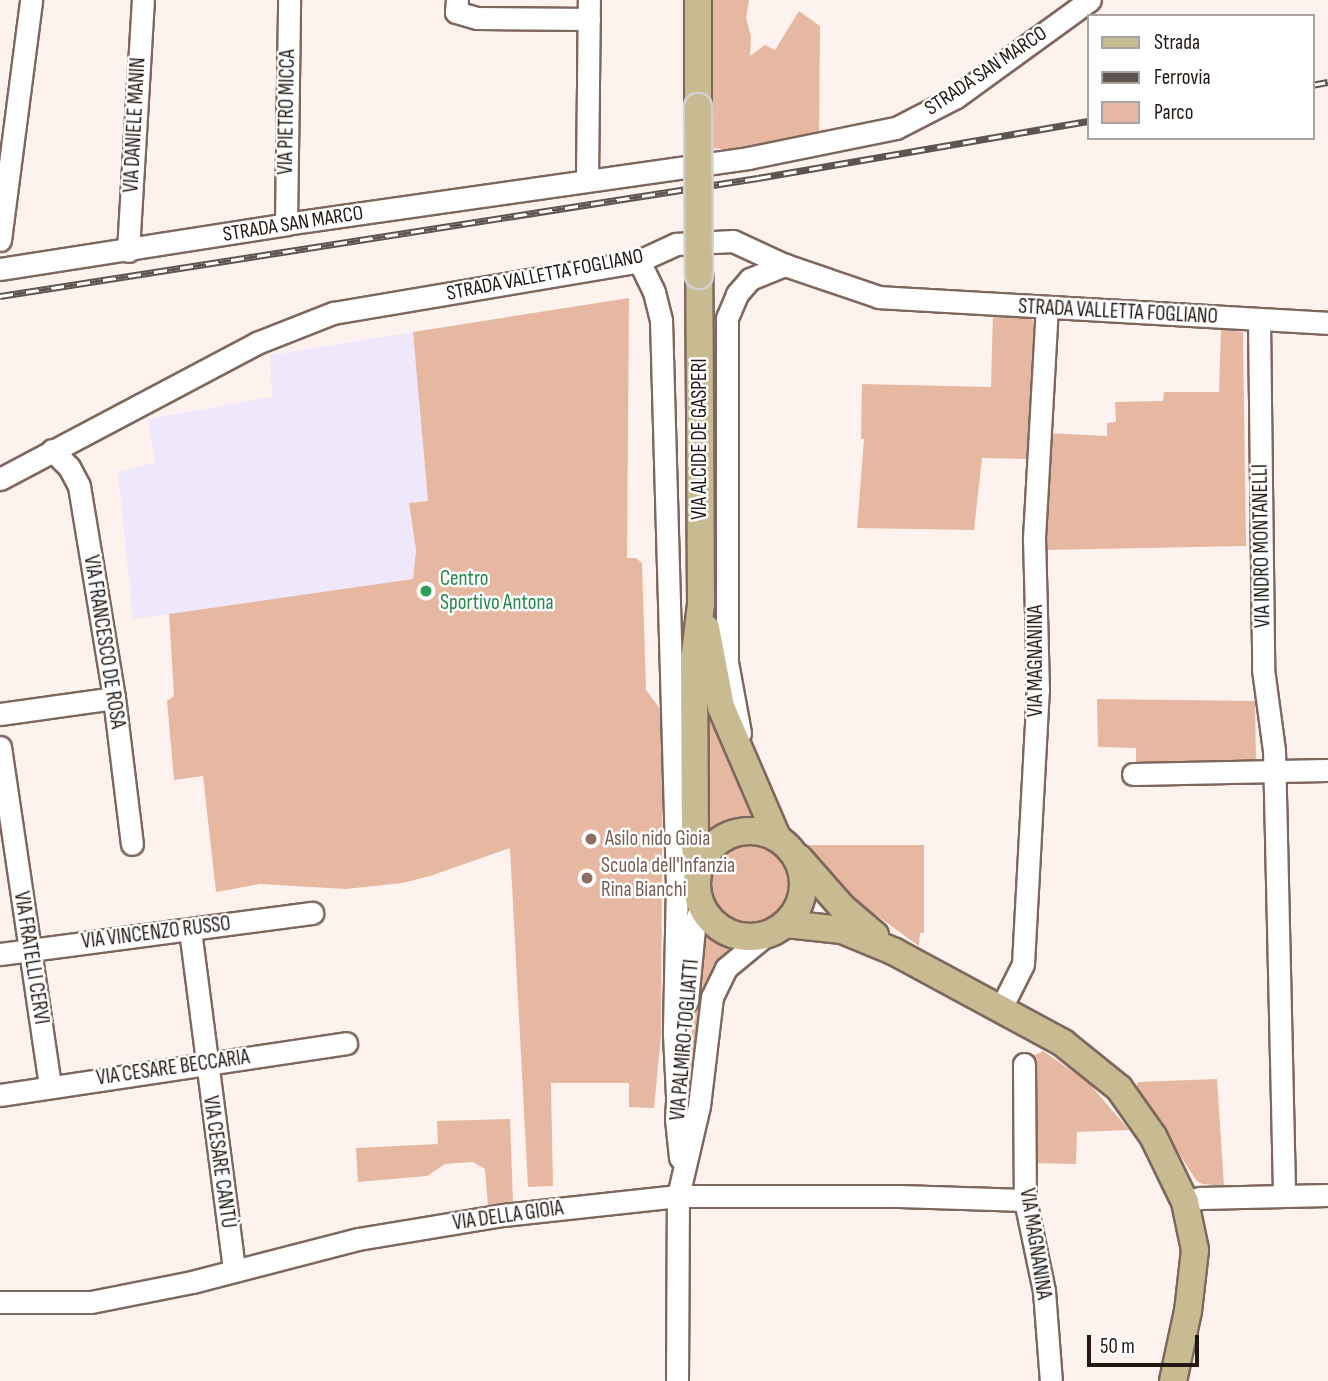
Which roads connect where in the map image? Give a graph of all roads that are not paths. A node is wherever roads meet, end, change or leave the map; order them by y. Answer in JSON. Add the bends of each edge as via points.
{"nodes":[{"id":1,"x":31,"y":0,"type":"edge"},
{"id":2,"x":143,"y":0,"type":"edge"},
{"id":3,"x":289,"y":0,"type":"edge"},
{"id":4,"x":457,"y":0,"type":"edge"},
{"id":5,"x":698,"y":0,"type":"edge"},
{"id":6,"x":1090,"y":0,"type":"edge"},
{"id":7,"x":589,"y":9,"type":"edge"},
{"id":8,"x":587,"y":180,"type":"junction"},
{"id":9,"x":286,"y":224,"type":"junction"},
{"id":10,"x":0,"y":240,"type":"edge"},
{"id":11,"x":128,"y":251,"type":"junction"},
{"id":12,"x":639,"y":261,"type":"junction"},
{"id":13,"x":785,"y":265,"type":"junction"},
{"id":14,"x":0,"y":269,"type":"edge"},
{"id":15,"x":1047,"y":309,"type":"junction"},
{"id":16,"x":1259,"y":320,"type":"junction"},
{"id":17,"x":1328,"y":323,"type":"edge"},
{"id":18,"x":52,"y":450,"type":"junction"},
{"id":19,"x":0,"y":479,"type":"edge"},
{"id":20,"x":701,"y":604,"type":"junction"},
{"id":21,"x":114,"y":698,"type":"junction"},
{"id":22,"x":0,"y":714,"type":"edge"},
{"id":23,"x":0,"y":747,"type":"edge"},
{"id":24,"x":746,"y":770,"type":"junction"},
{"id":25,"x":1328,"y":770,"type":"edge"},
{"id":26,"x":1274,"y":771,"type":"junction"},
{"id":27,"x":1133,"y":774,"type":"dead end"},
{"id":28,"x":777,"y":837,"type":"junction"},
{"id":29,"x":132,"y":844,"type":"dead end"},
{"id":30,"x":796,"y":856,"type":"junction"},
{"id":31,"x":693,"y":889,"type":"junction"},
{"id":32,"x":312,"y":913,"type":"dead end"},
{"id":33,"x":776,"y":929,"type":"junction"},
{"id":34,"x":190,"y":930,"type":"junction"},
{"id":35,"x":29,"y":949,"type":"junction"},
{"id":36,"x":895,"y":952,"type":"junction"},
{"id":37,"x":0,"y":954,"type":"edge"},
{"id":38,"x":1001,"y":1008,"type":"junction"},
{"id":39,"x":346,"y":1043,"type":"dead end"},
{"id":40,"x":206,"y":1063,"type":"junction"},
{"id":41,"x":1024,"y":1064,"type":"dead end"},
{"id":42,"x":50,"y":1086,"type":"junction"},
{"id":43,"x":0,"y":1095,"type":"edge"},
{"id":44,"x":677,"y":1096,"type":"junction"},
{"id":45,"x":680,"y":1187,"type":"junction"},
{"id":46,"x":1284,"y":1194,"type":"junction"},
{"id":47,"x":1328,"y":1195,"type":"edge"},
{"id":48,"x":1025,"y":1200,"type":"junction"},
{"id":49,"x":1185,"y":1202,"type":"junction"},
{"id":50,"x":234,"y":1270,"type":"junction"},
{"id":51,"x":0,"y":1302,"type":"edge"},
{"id":52,"x":1182,"y":1337,"type":"junction"},
{"id":53,"x":677,"y":1381,"type":"edge"},
{"id":54,"x":1051,"y":1381,"type":"edge"},
{"id":55,"x":1163,"y":1381,"type":"edge"},
{"id":56,"x":1173,"y":1381,"type":"edge"}],
"edges":[{"from":1,"to":10,"type":"street"},
{"from":2,"to":11,"type":"street","name":"VIA DANIELE MANIN"},
{"from":3,"to":9,"type":"street","name":"VIA PIETRO MICCA"},
{"from":4,"to":7,"type":"street","via":[[456,12],[477,18]]},
{"from":5,"to":20,"type":"main road","name":"VIA ALCIDE DE GASPERI","bridge":true},
{"from":6,"to":8,"type":"street","name":"STRADA SAN MARCO","via":[[956,97],[896,128],[748,158]]},
{"from":7,"to":8,"type":"street"},
{"from":8,"to":9,"type":"street","name":"STRADA SAN MARCO"},
{"from":9,"to":11,"type":"street","name":"STRADA SAN MARCO"},
{"from":11,"to":14,"type":"street","name":"STRADA SAN MARCO"},
{"from":12,"to":13,"type":"street","name":"STRADA VALLETTA FOGLIANO","via":[[676,244],[733,241]]},
{"from":12,"to":18,"type":"street","name":"STRADA VALLETTA FOGLIANO","via":[[333,313],[257,343]]},
{"from":12,"to":31,"type":"street","via":[[661,320]]},
{"from":13,"to":15,"type":"street","name":"STRADA VALLETTA FOGLIANO","via":[[879,297]]},
{"from":13,"to":24,"type":"street","via":[[750,279],[737,294],[727,318],[727,662]]},
{"from":15,"to":16,"type":"street","name":"STRADA VALLETTA FOGLIANO"},
{"from":15,"to":38,"type":"street","name":"VIA MAGNANINA","via":[[1034,538],[1038,690],[1023,964]]},
{"from":16,"to":17,"type":"street","name":"STRADA VALLETTA FOGLIANO"},
{"from":16,"to":26,"type":"street","name":"VIA INDRO MONTANELLI","via":[[1263,669]]},
{"from":18,"to":19,"type":"street","name":"STRADA VALLETTA FOGLIANO"},
{"from":18,"to":21,"type":"street","name":"VIA FRANCESCO DE ROSA","via":[[79,486]]},
{"from":20,"to":24,"type":"main road","name":"VIA ALCIDE DE GASPERI","via":[[721,706]]},
{"from":20,"to":31,"type":"main road","name":"VIA ALCIDE DE GASPERI","via":[[694,662]]},
{"from":21,"to":22,"type":"street"},
{"from":21,"to":29,"type":"street","name":"VIA FRANCESCO DE ROSA"},
{"from":23,"to":35,"type":"street","name":"VIA FRATELLI CERVI"},
{"from":24,"to":28,"type":"main road","name":"VIA ALCIDE DE GASPERI"},
{"from":25,"to":26,"type":"street"},
{"from":26,"to":27,"type":"street"},
{"from":26,"to":46,"type":"street","name":"VIA INDRO MONTANELLI"},
{"from":28,"to":30,"type":"main road","name":"VIA ALCIDE DE GASPERI"},
{"from":28,"to":31,"type":"main road","via":[[754,830],[729,834],[709,849]]},
{"from":30,"to":33,"type":"main road","via":[[804,880],[800,904]]},
{"from":30,"to":36,"type":"main road","name":"VIA ALCIDE DE GASPERI","via":[[843,908]]},
{"from":31,"to":33,"type":"main road","via":[[711,920],[727,932],[747,937]]},
{"from":31,"to":44,"type":"street","name":"VIA PALMIRO TOGLIATTI","via":[[694,928]]},
{"from":31,"to":44,"type":"street","via":[[674,1034]]},
{"from":32,"to":34,"type":"street","name":"VIA VINCENZO RUSSO"},
{"from":33,"to":36,"type":"main road","via":[[842,930]]},
{"from":33,"to":45,"type":"street","name":"VIA PALMIRO TOGLIATTI","via":[[726,968],[712,997],[699,1106]]},
{"from":34,"to":35,"type":"street","name":"VIA VINCENZO RUSSO"},
{"from":34,"to":40,"type":"street","name":"VIA CESARE CANTÙ"},
{"from":35,"to":37,"type":"street","name":"VIA VINCENZO RUSSO"},
{"from":35,"to":42,"type":"street","name":"VIA FRATELLI CERVI"},
{"from":36,"to":38,"type":"main road"},
{"from":38,"to":49,"type":"main road","via":[[1063,1043],[1119,1088],[1153,1136]]},
{"from":39,"to":40,"type":"street","name":"VIA CESARE BECCARIA"},
{"from":40,"to":42,"type":"street","name":"VIA CESARE BECCARIA"},
{"from":40,"to":50,"type":"street","name":"VIA CESARE CANTÙ"},
{"from":41,"to":48,"type":"street","name":"VIA MAGNANINA"},
{"from":42,"to":43,"type":"street","name":"VIA CESARE BECCARIA"},
{"from":44,"to":45,"type":"street","name":"VIA PALMIRO TOGLIATTI"},
{"from":45,"to":48,"type":"street","name":"VIA DELLA GIOIA"},
{"from":45,"to":50,"type":"street","name":"VIA DELLA GIOIA","via":[[358,1239]]},
{"from":45,"to":53,"type":"street","name":"VIA PALMIRO TOGLIATTI"},
{"from":46,"to":47,"type":"street"},
{"from":46,"to":49,"type":"street"},
{"from":48,"to":54,"type":"street","name":"VIA MAGNANINA","via":[[1044,1291]]},
{"from":49,"to":52,"type":"main road","via":[[1195,1250]]},
{"from":50,"to":51,"type":"street","name":"VIA DELLA GIOIA","via":[[91,1302]]},
{"from":52,"to":55,"type":"main road"},
{"from":52,"to":56,"type":"main road"}]}
